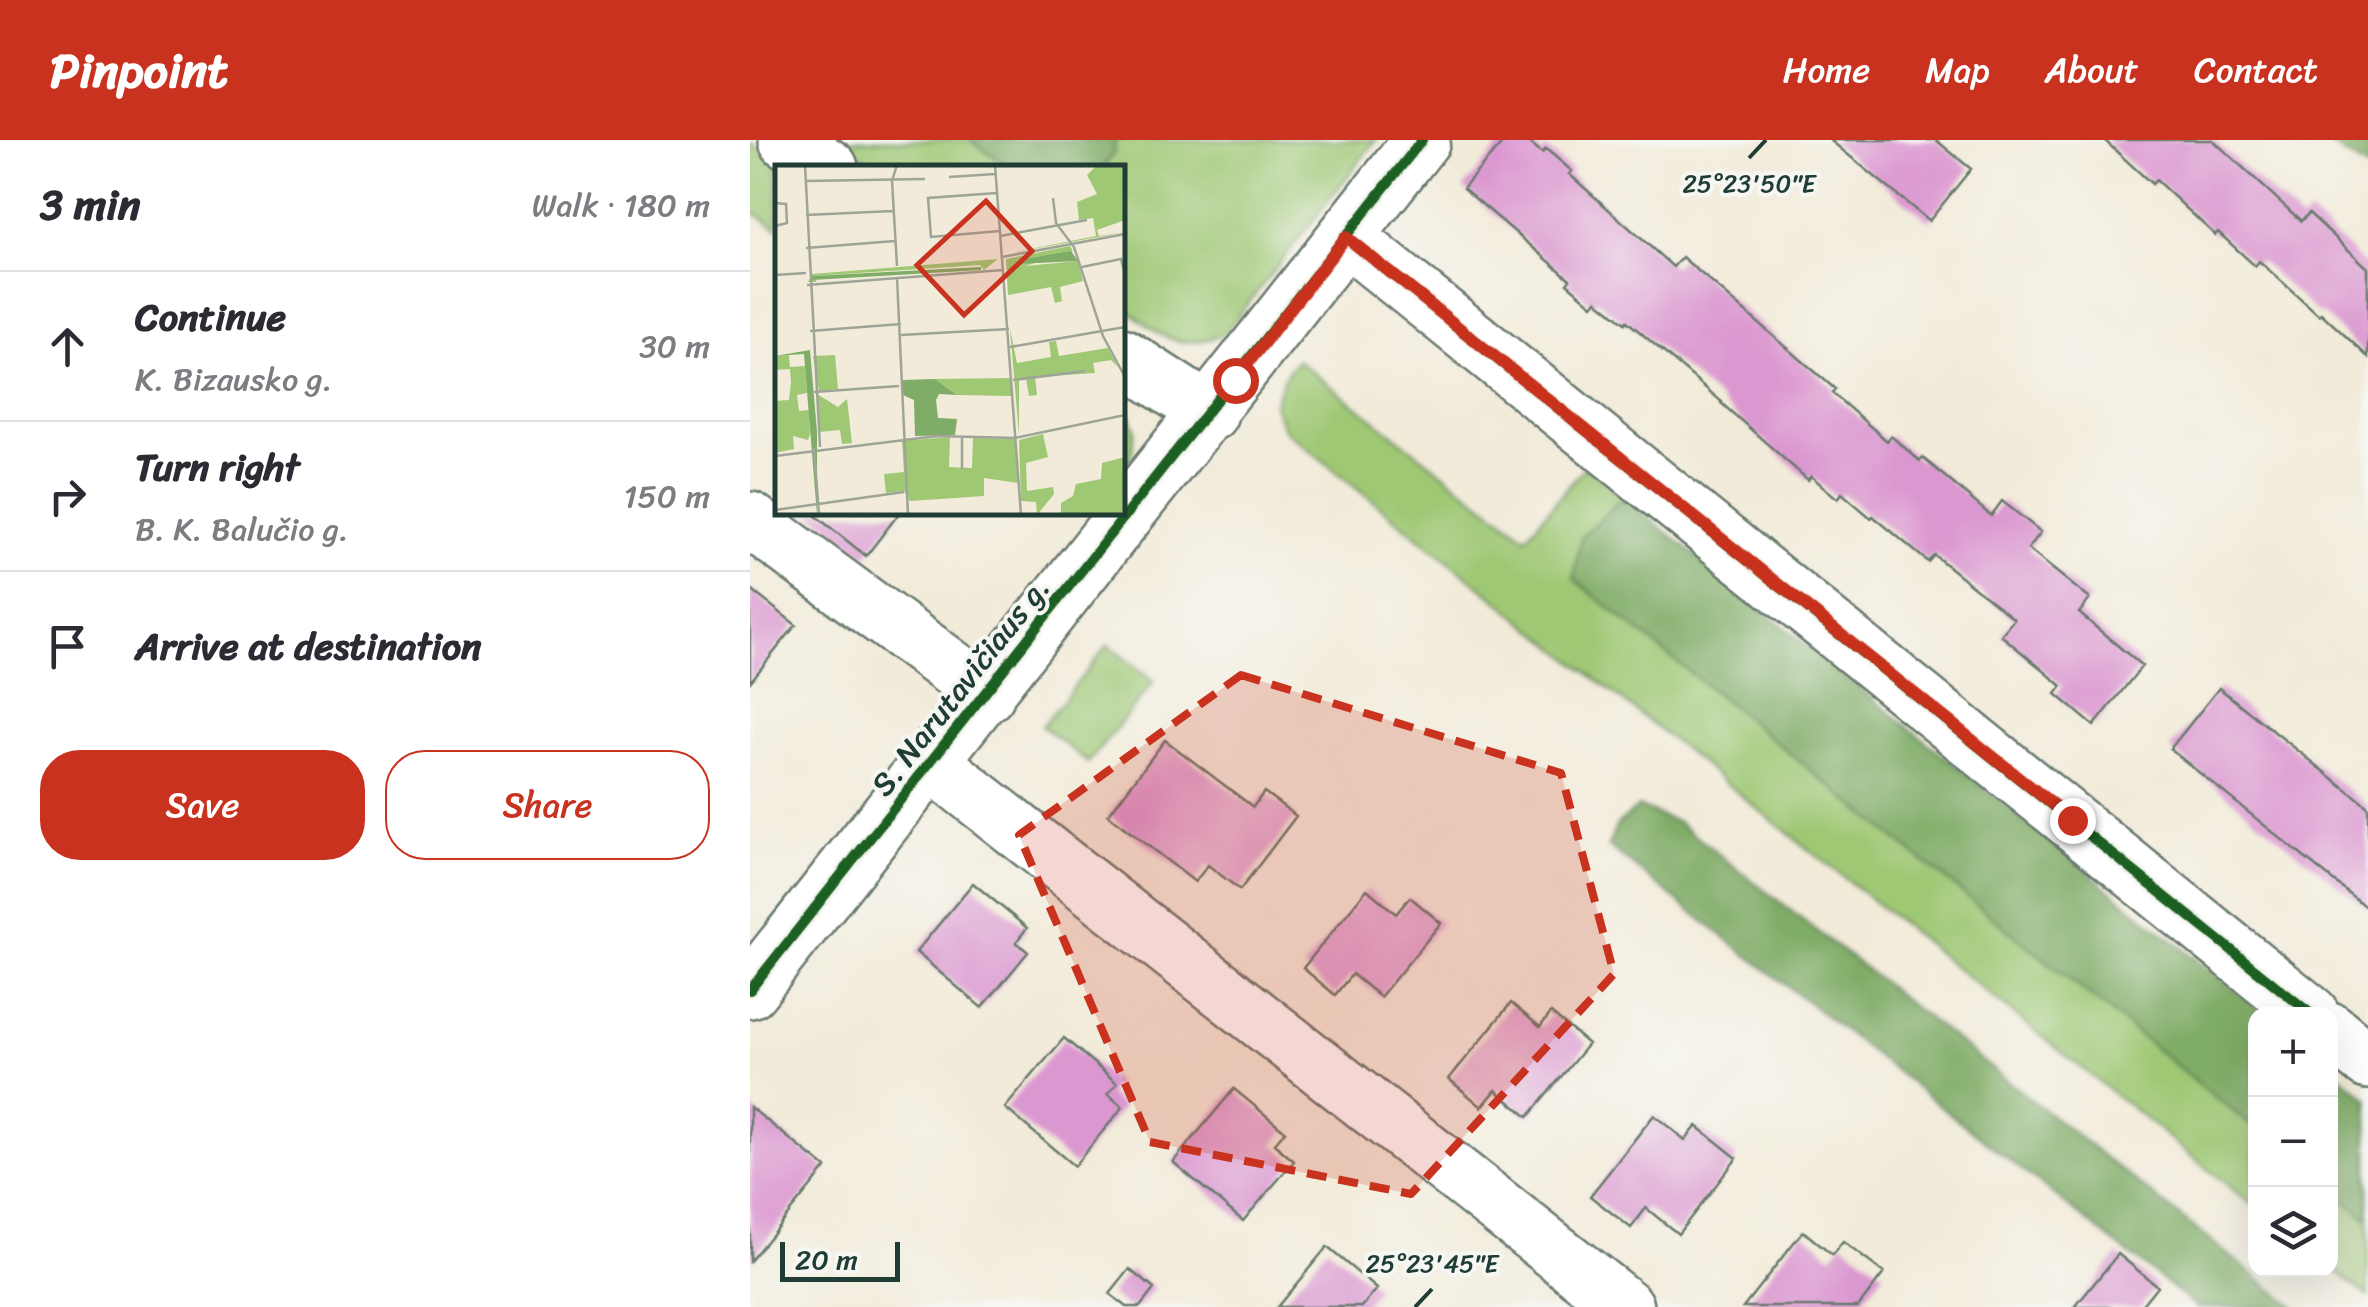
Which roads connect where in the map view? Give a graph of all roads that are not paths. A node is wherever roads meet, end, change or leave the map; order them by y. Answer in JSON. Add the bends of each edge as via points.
{"nodes":[{"id":1,"x":787,"y":140,"type":"edge"},
{"id":2,"x":1422,"y":140,"type":"edge"},
{"id":3,"x":825,"y":165,"type":"edge"},
{"id":4,"x":1346,"y":237,"type":"junction"},
{"id":5,"x":1125,"y":358,"type":"edge"},
{"id":6,"x":1210,"y":413,"type":"junction"},
{"id":7,"x":750,"y":520,"type":"edge"},
{"id":8,"x":987,"y":694,"type":"junction"},
{"id":9,"x":932,"y":763,"type":"junction"},
{"id":10,"x":750,"y":990,"type":"edge"},
{"id":11,"x":2302,"y":1007,"type":"edge"},
{"id":12,"x":2338,"y":1037,"type":"edge"},
{"id":13,"x":2368,"y":1061,"type":"edge"},
{"id":14,"x":1626,"y":1307,"type":"edge"}],
"edges":[{"from":1,"to":3,"type":"street"},
{"from":2,"to":4,"type":"street","name":"S. Narutavičiaus g."},
{"from":4,"to":6,"type":"street","name":"S. Narutavičiaus g."},
{"from":4,"to":11,"type":"street"},
{"from":5,"to":6,"type":"street"},
{"from":6,"to":8,"type":"street","name":"S. Narutavičiaus g."},
{"from":7,"to":8,"type":"street"},
{"from":8,"to":9,"type":"street","name":"S. Narutavičiaus g."},
{"from":9,"to":10,"type":"street","name":"S. Narutavičiaus g."},
{"from":9,"to":14,"type":"street","name":"S. Narutavičiaus g."},
{"from":12,"to":13,"type":"street"}]}
